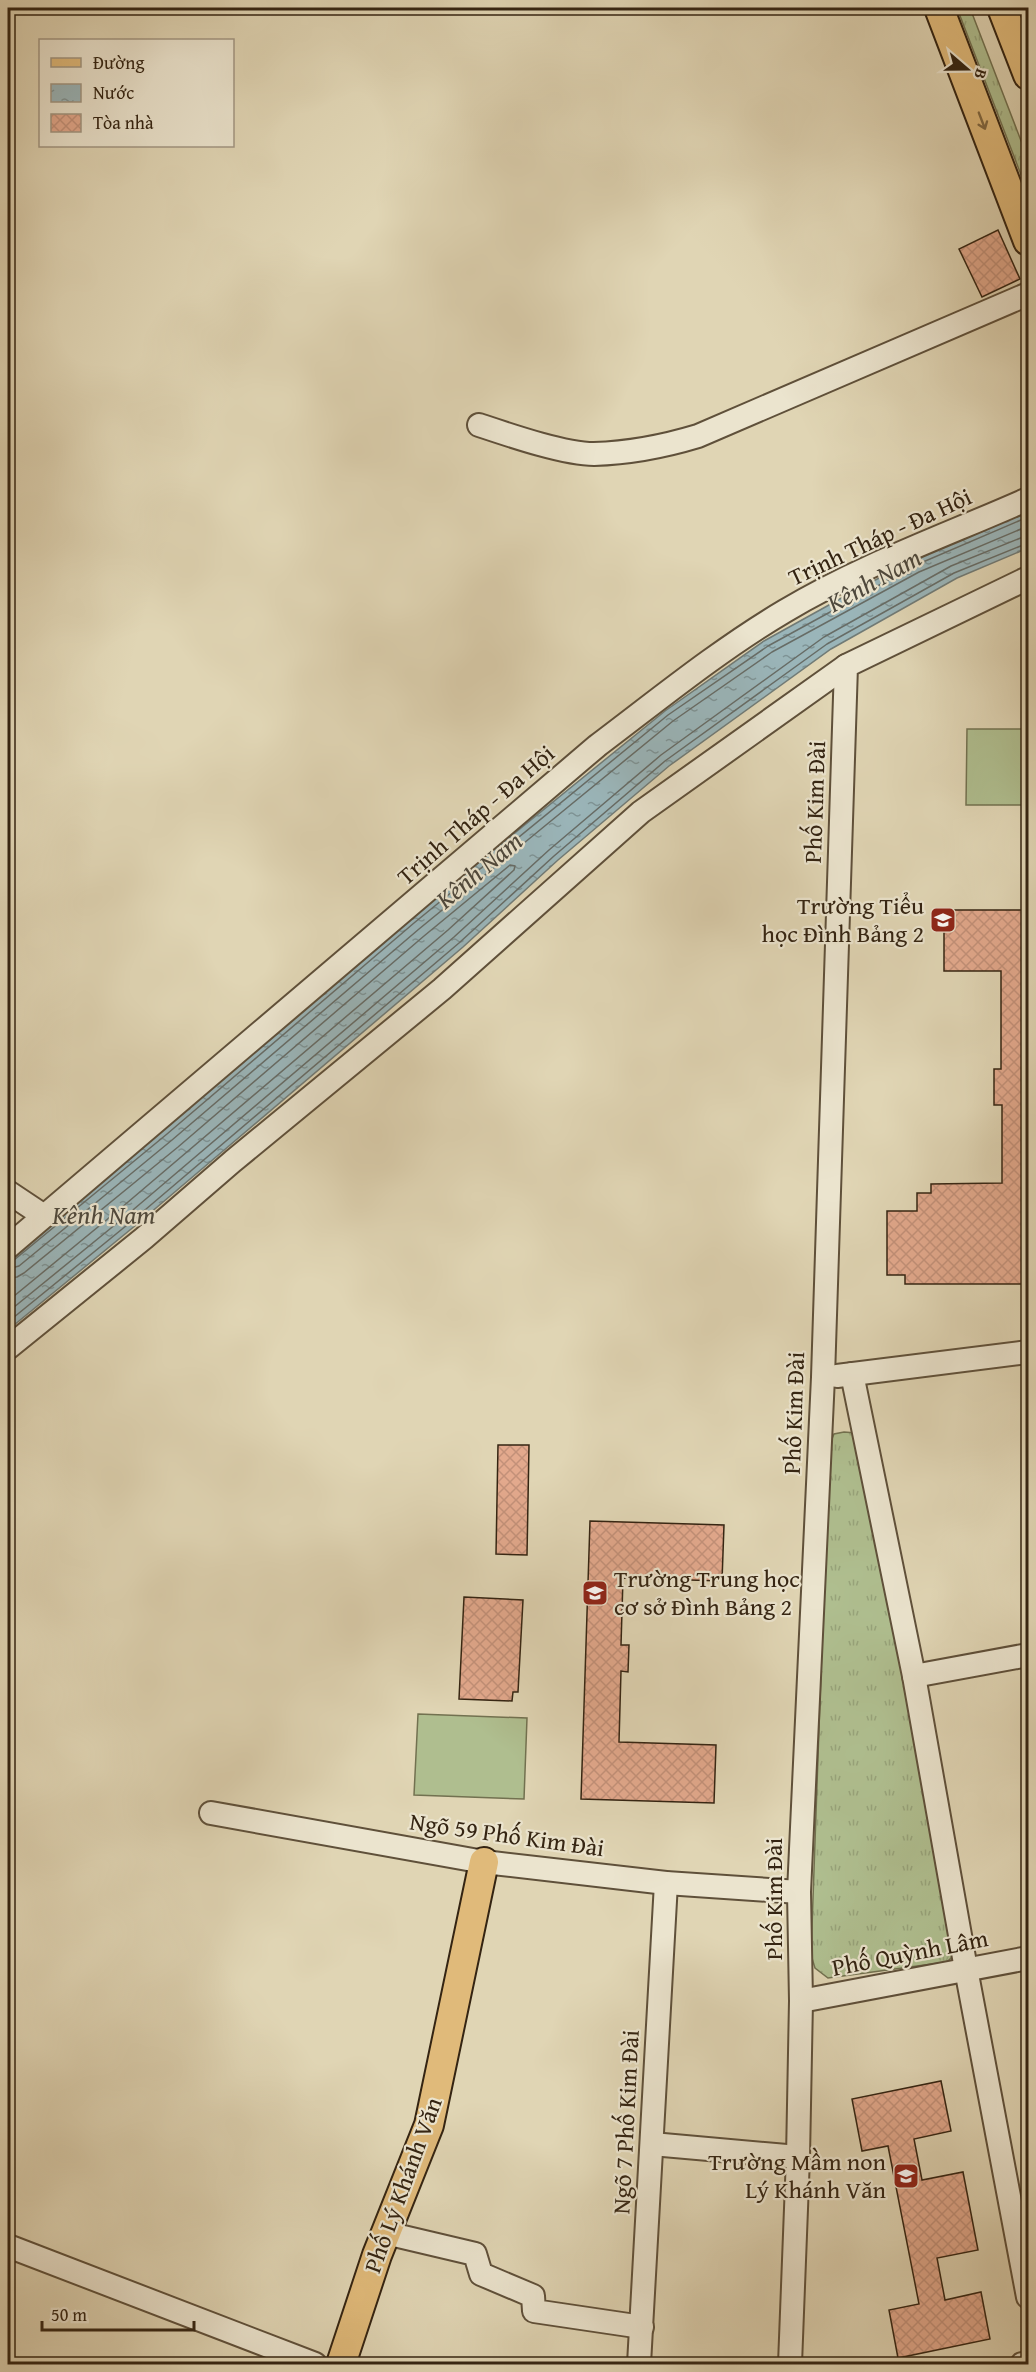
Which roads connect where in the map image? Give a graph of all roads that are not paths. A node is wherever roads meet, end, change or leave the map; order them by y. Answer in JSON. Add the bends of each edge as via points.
{"nodes":[{"id":1,"x":939,"y":8,"type":"edge"},
{"id":2,"x":1002,"y":8,"type":"edge"},
{"id":3,"x":1029,"y":75,"type":"edge"},
{"id":4,"x":1029,"y":241,"type":"edge"},
{"id":5,"x":1029,"y":294,"type":"edge"},
{"id":6,"x":479,"y":425,"type":"dead end"},
{"id":7,"x":1029,"y":499,"type":"edge"},
{"id":8,"x":1029,"y":579,"type":"edge"},
{"id":9,"x":846,"y":666,"type":"junction"},
{"id":10,"x":8,"y":1192,"type":"edge"},
{"id":11,"x":44,"y":1216,"type":"junction"},
{"id":12,"x":8,"y":1247,"type":"edge"},
{"id":13,"x":8,"y":1347,"type":"edge"},
{"id":14,"x":1029,"y":1352,"type":"edge"},
{"id":15,"x":852,"y":1374,"type":"junction"},
{"id":16,"x":823,"y":1377,"type":"junction"},
{"id":17,"x":1029,"y":1655,"type":"edge"},
{"id":18,"x":914,"y":1676,"type":"junction"},
{"id":19,"x":211,"y":1813,"type":"dead end"},
{"id":20,"x":484,"y":1862,"type":"junction"},
{"id":21,"x":666,"y":1883,"type":"junction"},
{"id":22,"x":799,"y":1892,"type":"junction"},
{"id":23,"x":1029,"y":1958,"type":"edge"},
{"id":24,"x":966,"y":1969,"type":"junction"},
{"id":25,"x":801,"y":2001,"type":"junction"},
{"id":26,"x":652,"y":2145,"type":"junction"},
{"id":27,"x":798,"y":2157,"type":"junction"},
{"id":28,"x":386,"y":2233,"type":"junction"},
{"id":29,"x":8,"y":2246,"type":"edge"},
{"id":30,"x":1029,"y":2297,"type":"edge"},
{"id":31,"x":642,"y":2327,"type":"junction"},
{"id":32,"x":1029,"y":2363,"type":"edge"},
{"id":33,"x":336,"y":2364,"type":"edge"},
{"id":34,"x":639,"y":2364,"type":"edge"},
{"id":35,"x":790,"y":2364,"type":"edge"},
{"id":36,"x":1022,"y":2364,"type":"edge"}],
"edges":[{"from":1,"to":4,"type":"main road","one_way":true},
{"from":2,"to":3,"type":"main road"},
{"from":5,"to":6,"type":"street","via":[[698,436],[668,445],[593,454]]},
{"from":7,"to":11,"type":"street","name":"Trịnh Tháp - Đa Hội","via":[[851,576],[785,611],[699,669],[597,746]]},
{"from":8,"to":9,"type":"street"},
{"from":9,"to":13,"type":"street","via":[[641,812],[442,989],[144,1239]]},
{"from":9,"to":16,"type":"street","name":"Phố Kim Đài"},
{"from":10,"to":11,"type":"street"},
{"from":11,"to":12,"type":"street","name":"Trịnh Tháp - Đa Hội"},
{"from":14,"to":15,"type":"street"},
{"from":15,"to":16,"type":"street"},
{"from":15,"to":18,"type":"street"},
{"from":16,"to":22,"type":"street","name":"Phố Kim Đài"},
{"from":17,"to":18,"type":"street"},
{"from":18,"to":24,"type":"street"},
{"from":19,"to":20,"type":"street","name":"Ngõ 59 Phố Kim Đài"},
{"from":20,"to":21,"type":"street","name":"Ngõ 59 Phố Kim Đài"},
{"from":20,"to":28,"type":"main road","name":"Phố Lý Khánh Văn","via":[[429,2125]]},
{"from":21,"to":22,"type":"street","name":"Ngõ 59 Phố Kim Đài"},
{"from":21,"to":26,"type":"street","name":"Ngõ 7 Phố Kim Đài"},
{"from":22,"to":25,"type":"street","name":"Phố Kim Đài"},
{"from":23,"to":24,"type":"street","name":"Phố Quỳnh Lâm"},
{"from":24,"to":25,"type":"street","name":"Phố Quỳnh Lâm"},
{"from":24,"to":30,"type":"street"},
{"from":25,"to":27,"type":"street","name":"Phố Kim Đài"},
{"from":26,"to":27,"type":"street"},
{"from":26,"to":31,"type":"street","name":"Ngõ 7 Phố Kim Đài"},
{"from":27,"to":35,"type":"street","name":"Phố Kim Đài"},
{"from":28,"to":31,"type":"street","via":[[475,2254],[481,2274],[533,2296],[534,2311]]},
{"from":28,"to":33,"type":"main road","name":"Phố Lý Khánh Văn"},
{"from":29,"to":33,"type":"street"},
{"from":31,"to":34,"type":"street","name":"Ngõ 7 Phố Kim Đài"},
{"from":32,"to":36,"type":"street"}]}
